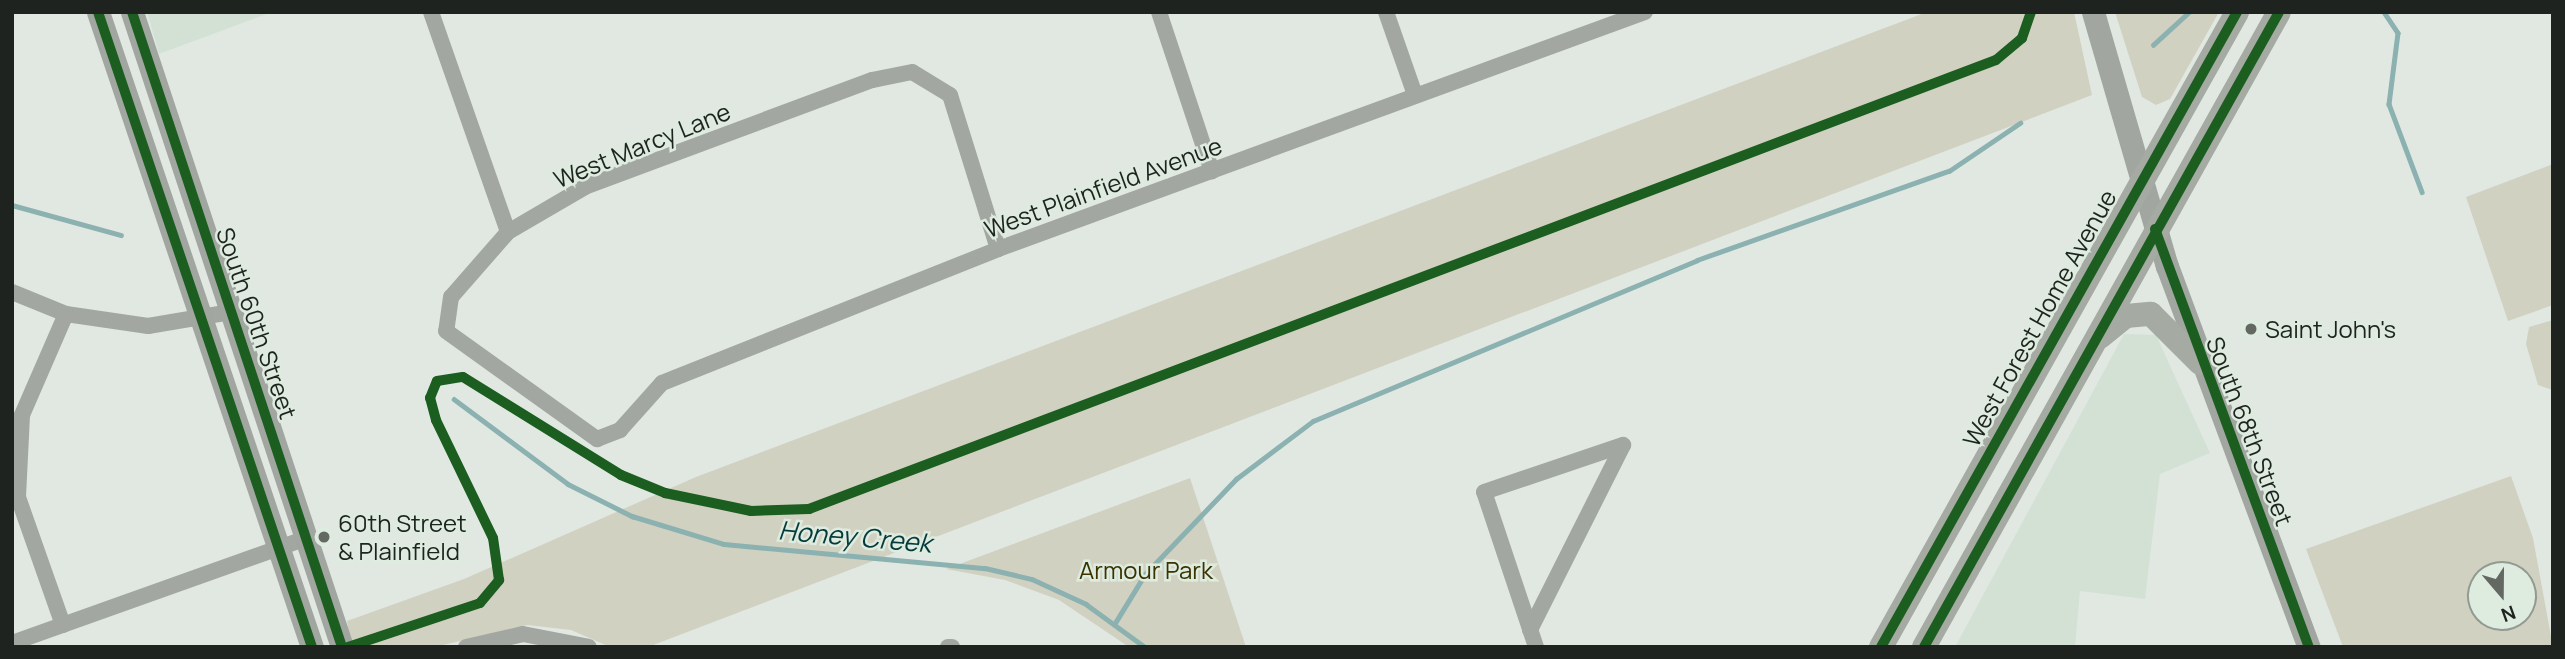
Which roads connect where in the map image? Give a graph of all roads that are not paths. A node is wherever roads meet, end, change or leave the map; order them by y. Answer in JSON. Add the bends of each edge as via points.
{"nodes":[{"id":1,"x":98,"y":12,"type":"edge"},
{"id":2,"x":108,"y":12,"type":"edge"},
{"id":3,"x":132,"y":12,"type":"edge"},
{"id":4,"x":1158,"y":12,"type":"edge"},
{"id":5,"x":1386,"y":12,"type":"edge"},
{"id":6,"x":1645,"y":12,"type":"edge"},
{"id":7,"x":2093,"y":12,"type":"edge"},
{"id":8,"x":2237,"y":12,"type":"edge"},
{"id":9,"x":2278,"y":12,"type":"edge"},
{"id":10,"x":437,"y":14,"type":"edge"},
{"id":11,"x":1609,"y":19,"type":"edge"},
{"id":12,"x":140,"y":37,"type":"junction"},
{"id":13,"x":1415,"y":95,"type":"junction"},
{"id":14,"x":1212,"y":171,"type":"junction"},
{"id":15,"x":2140,"y":181,"type":"junction"},
{"id":16,"x":2155,"y":229,"type":"junction"},
{"id":17,"x":508,"y":232,"type":"junction"},
{"id":18,"x":998,"y":249,"type":"junction"},
{"id":19,"x":12,"y":292,"type":"edge"},
{"id":20,"x":232,"y":312,"type":"junction"},
{"id":21,"x":66,"y":314,"type":"junction"},
{"id":22,"x":202,"y":320,"type":"junction"},
{"id":23,"x":2088,"y":350,"type":"junction"},
{"id":24,"x":2200,"y":363,"type":"junction"},
{"id":25,"x":597,"y":439,"type":"joint"},
{"id":26,"x":307,"y":538,"type":"junction"},
{"id":27,"x":278,"y":547,"type":"junction"},
{"id":28,"x":63,"y":625,"type":"junction"},
{"id":29,"x":1530,"y":630,"type":"junction"},
{"id":30,"x":12,"y":643,"type":"edge"},
{"id":31,"x":312,"y":647,"type":"edge"},
{"id":32,"x":342,"y":647,"type":"edge"},
{"id":33,"x":466,"y":647,"type":"edge"},
{"id":34,"x":589,"y":647,"type":"edge"},
{"id":35,"x":1536,"y":647,"type":"edge"},
{"id":36,"x":1881,"y":647,"type":"edge"},
{"id":37,"x":1924,"y":647,"type":"edge"},
{"id":38,"x":2309,"y":647,"type":"edge"}],
"edges":[{"from":1,"to":22,"type":"main road","name":"South 60th Street"},
{"from":2,"to":12,"type":"main road","via":[[120,38]]},
{"from":3,"to":12,"type":"main road","name":"South 60th Street"},
{"from":4,"to":14,"type":"street"},
{"from":5,"to":13,"type":"street"},
{"from":6,"to":11,"type":"street","name":"West Plainfield Avenue"},
{"from":7,"to":15,"type":"main road","name":"South 68th Street"},
{"from":8,"to":15,"type":"main road","name":"West Forest Home Avenue"},
{"from":9,"to":16,"type":"main road"},
{"from":10,"to":17,"type":"street"},
{"from":11,"to":13,"type":"street","name":"West Plainfield Avenue"},
{"from":12,"to":20,"type":"main road","name":"South 60th Street"},
{"from":13,"to":14,"type":"street","name":"West Plainfield Avenue"},
{"from":14,"to":18,"type":"street","name":"West Plainfield Avenue"},
{"from":15,"to":16,"type":"main road","name":"South 68th Street"},
{"from":15,"to":36,"type":"main road","name":"West Forest Home Avenue"},
{"from":16,"to":23,"type":"main road"},
{"from":16,"to":24,"type":"main road","name":"South 68th Street"},
{"from":17,"to":18,"type":"street","name":"West Marcy Lane","via":[[585,187],[872,80],[912,72],[950,95]]},
{"from":17,"to":25,"type":"street","name":"West Marcy Lane","via":[[451,296],[446,331]]},
{"from":18,"to":25,"type":"street","name":"West Plainfield Avenue","via":[[662,383],[620,430]]},
{"from":19,"to":21,"type":"street"},
{"from":20,"to":22,"type":"street"},
{"from":20,"to":26,"type":"main road","name":"South 60th Street"},
{"from":21,"to":22,"type":"street","via":[[148,326]]},
{"from":21,"to":28,"type":"street","via":[[22,415],[18,497]]},
{"from":22,"to":27,"type":"main road","name":"South 60th Street"},
{"from":23,"to":24,"type":"main road","via":[[2112,323],[2140,312],[2163,320]]},
{"from":23,"to":37,"type":"main road"},
{"from":24,"to":38,"type":"main road","name":"South 68th Street"},
{"from":26,"to":27,"type":"street"},
{"from":26,"to":32,"type":"main road","name":"South 60th Street"},
{"from":27,"to":28,"type":"street"},
{"from":27,"to":31,"type":"main road","name":"South 60th Street"},
{"from":28,"to":30,"type":"street"},
{"from":29,"to":29,"type":"street","via":[[1484,492],[1623,445],[1573,550]]},
{"from":29,"to":35,"type":"street"},
{"from":33,"to":34,"type":"street","via":[[523,634]]}]}
